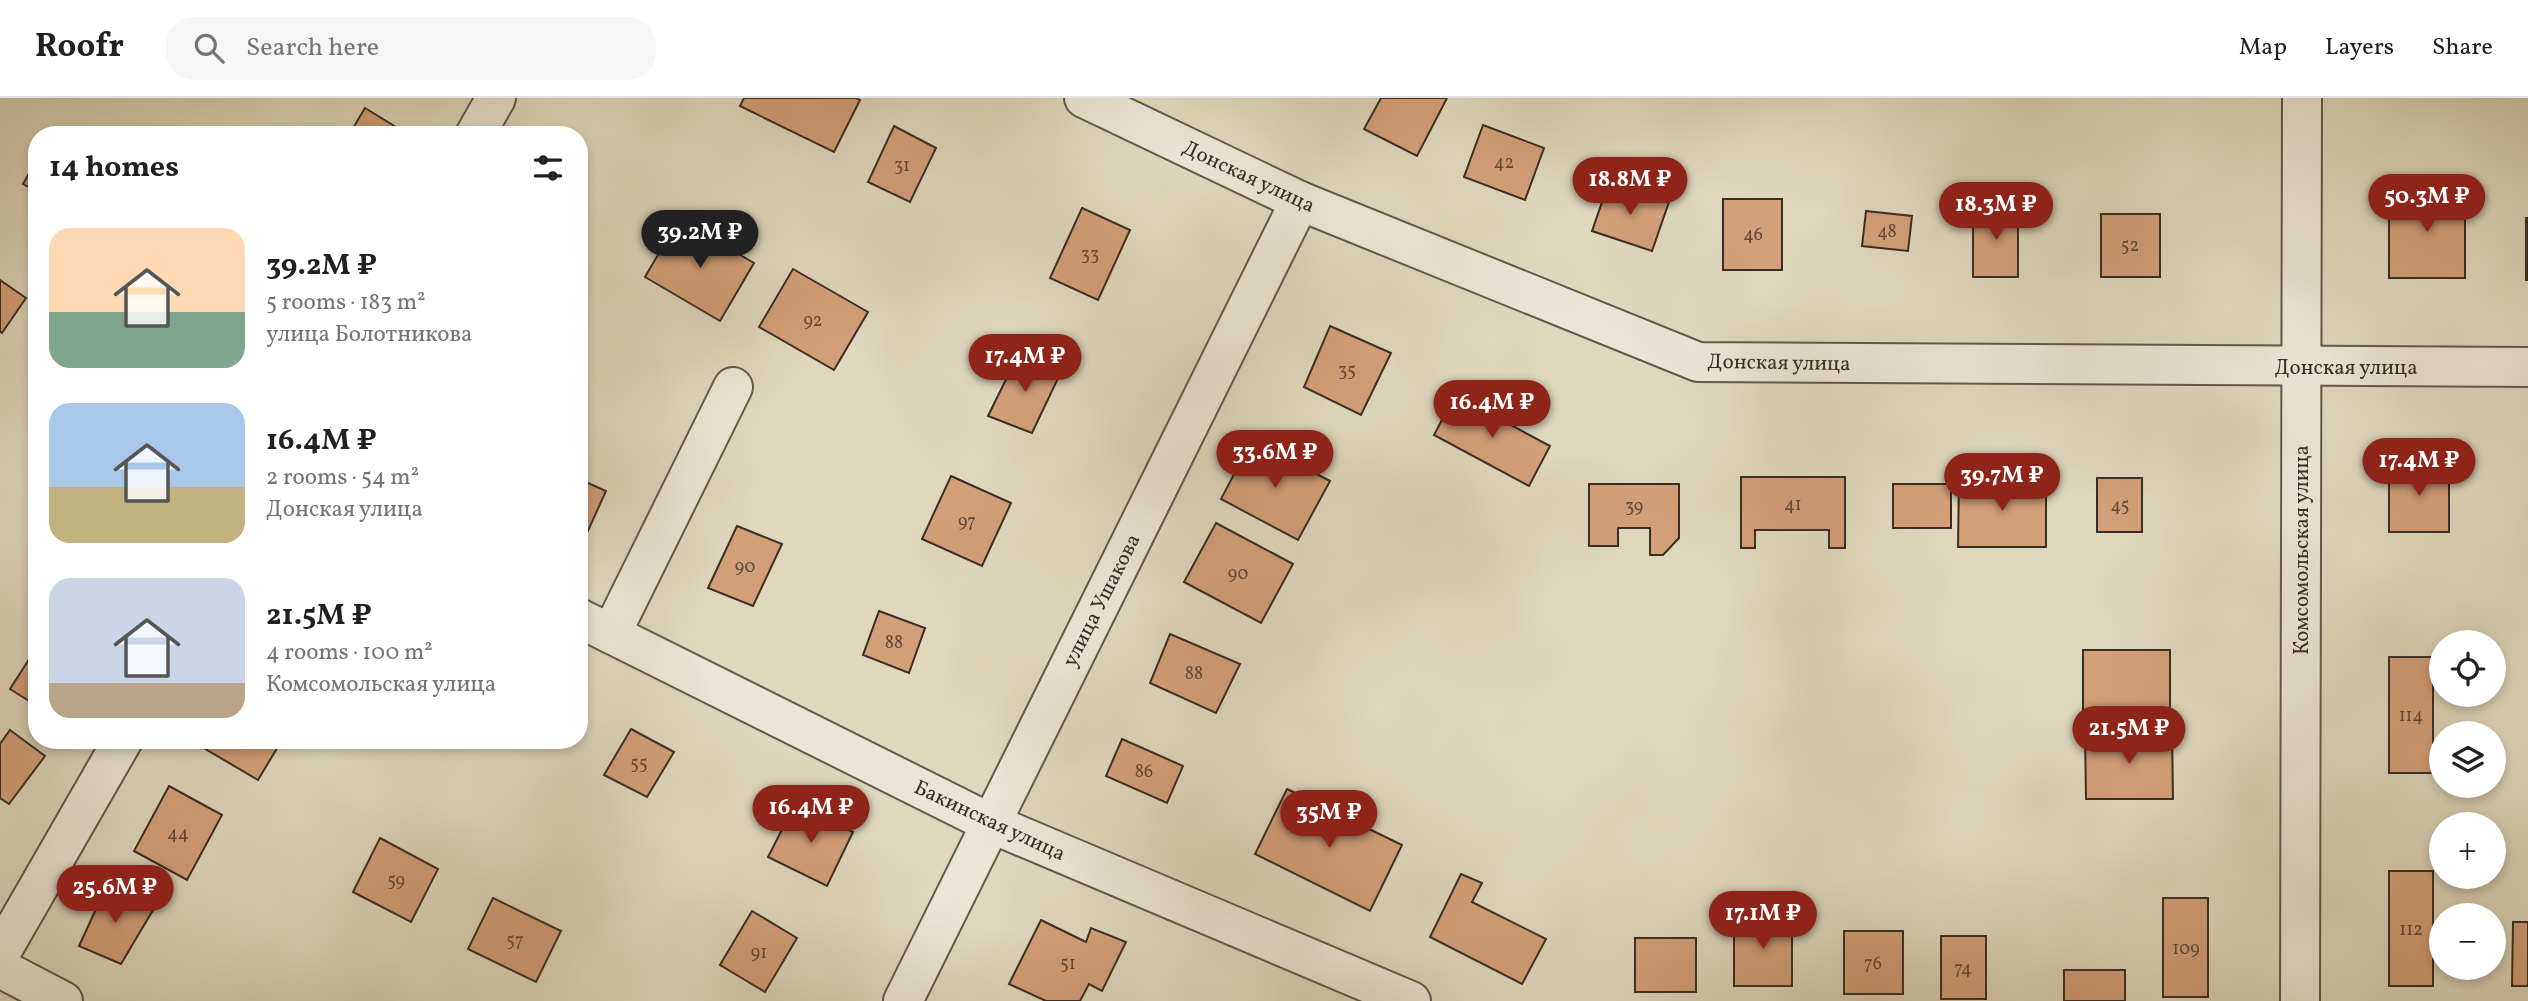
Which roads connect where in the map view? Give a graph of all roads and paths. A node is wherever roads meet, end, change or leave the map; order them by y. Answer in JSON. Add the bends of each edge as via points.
{"nodes":[{"id":1,"x":496,"y":98,"type":"edge"},
{"id":2,"x":1084,"y":98,"type":"edge"},
{"id":3,"x":2302,"y":98,"type":"edge"},
{"id":4,"x":480,"y":126,"type":"edge"},
{"id":5,"x":1300,"y":201,"type":"junction"},
{"id":6,"x":2302,"y":367,"type":"junction"},
{"id":7,"x":2528,"y":368,"type":"edge"},
{"id":8,"x":733,"y":387,"type":"dead end"},
{"id":9,"x":595,"y":626,"type":"edge"},
{"id":10,"x":118,"y":749,"type":"edge"},
{"id":11,"x":990,"y":823,"type":"junction"},
{"id":12,"x":0,"y":954,"type":"edge"},
{"id":13,"x":0,"y":968,"type":"edge"},
{"id":14,"x":63,"y":1001,"type":"edge"},
{"id":15,"x":903,"y":1001,"type":"edge"},
{"id":16,"x":1410,"y":1001,"type":"edge"},
{"id":17,"x":2300,"y":1001,"type":"edge"}],
"edges":[{"from":1,"to":4,"type":"street"},
{"from":2,"to":5,"type":"street","name":"Донская улица"},
{"from":3,"to":6,"type":"street","name":"Комсомольская улица"},
{"from":5,"to":6,"type":"street","name":"Донская улица","via":[[1698,362]]},
{"from":5,"to":11,"type":"street","name":"улица Ушакова"},
{"from":6,"to":7,"type":"street","name":"Донская улица"},
{"from":6,"to":17,"type":"street","name":"Комсомольская улица"},
{"from":8,"to":9,"type":"street"},
{"from":9,"to":11,"type":"street","name":"Бакинская улица"},
{"from":10,"to":12,"type":"street"},
{"from":11,"to":15,"type":"street","name":"улица Ушакова"},
{"from":11,"to":16,"type":"street","name":"Бакинская улица"},
{"from":13,"to":14,"type":"street"}]}
